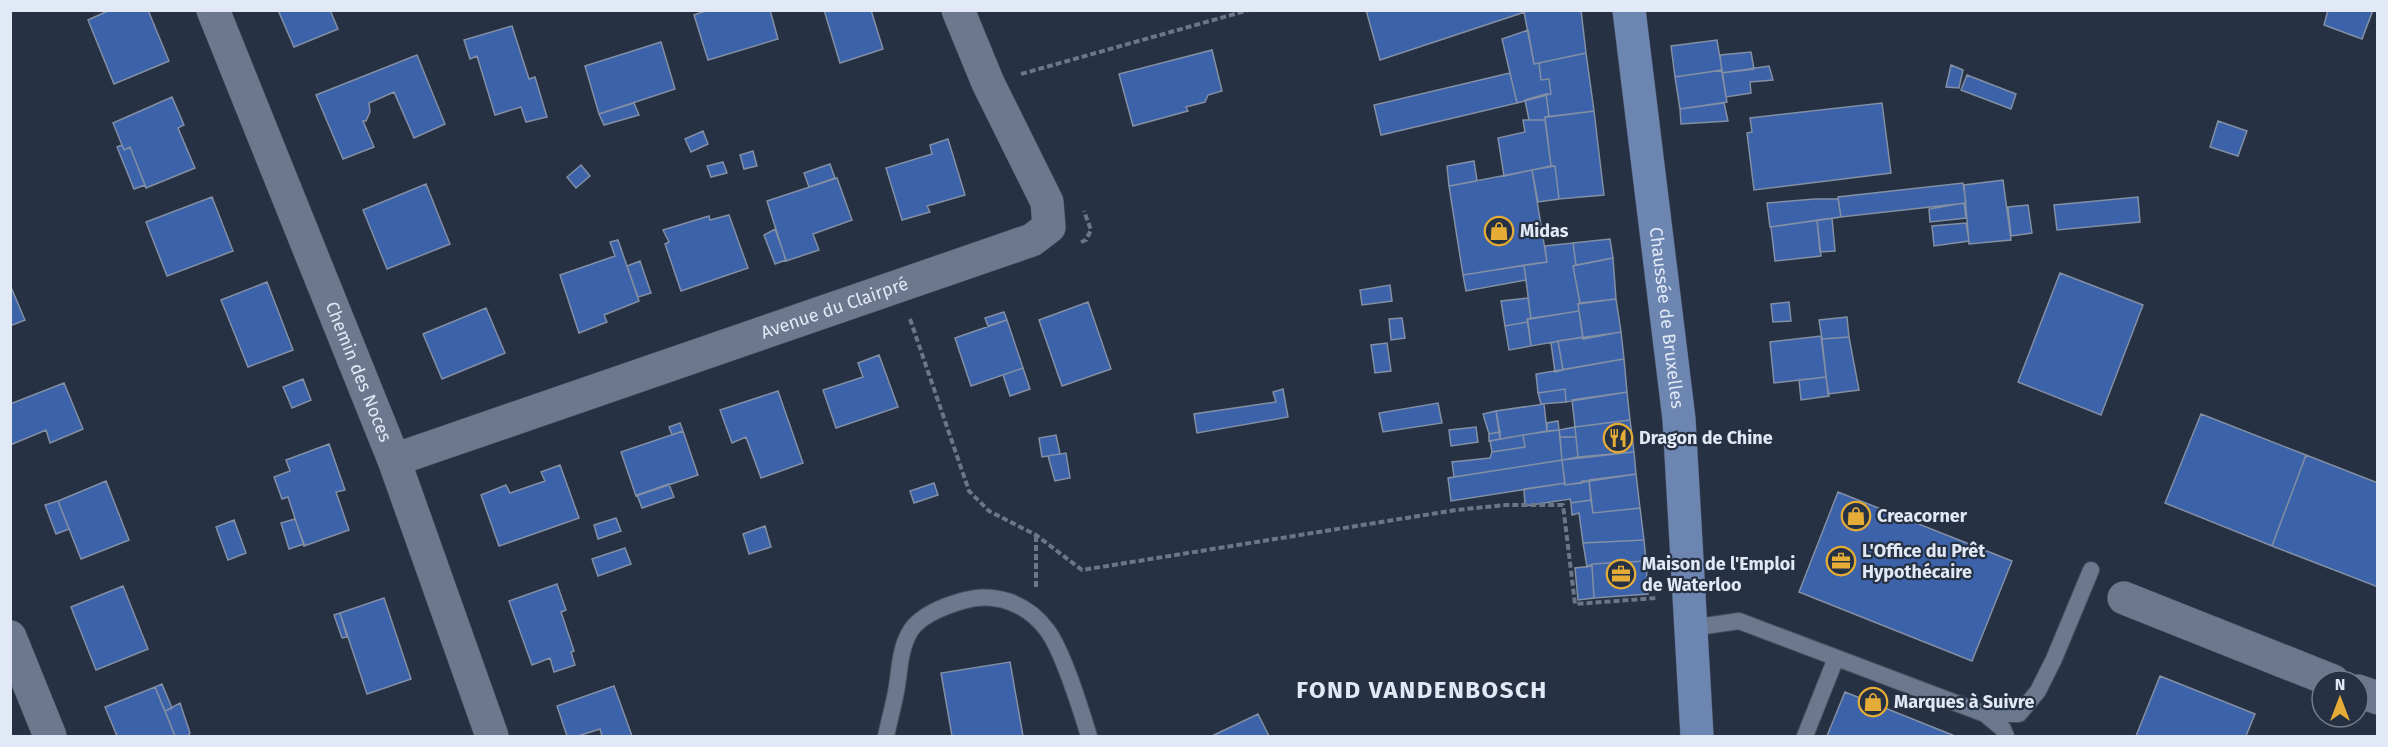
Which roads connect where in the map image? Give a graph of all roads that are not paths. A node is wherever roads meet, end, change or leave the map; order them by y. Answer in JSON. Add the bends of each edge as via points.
{"nodes":[{"id":1,"x":213,"y":10,"type":"edge"},
{"id":2,"x":958,"y":10,"type":"edge"},
{"id":3,"x":1629,"y":10,"type":"edge"},
{"id":4,"x":394,"y":459,"type":"junction"},
{"id":5,"x":2091,"y":570,"type":"dead end"},
{"id":6,"x":2124,"y":598,"type":"dead end"},
{"id":7,"x":1690,"y":612,"type":"junction"},
{"id":8,"x":10,"y":637,"type":"edge"},
{"id":9,"x":1836,"y":658,"type":"junction"},
{"id":10,"x":2310,"y":672,"type":"edge"},
{"id":11,"x":1985,"y":714,"type":"junction"},
{"id":12,"x":50,"y":736,"type":"edge"},
{"id":13,"x":492,"y":736,"type":"edge"},
{"id":14,"x":886,"y":736,"type":"edge"},
{"id":15,"x":1089,"y":736,"type":"edge"},
{"id":16,"x":1697,"y":736,"type":"edge"},
{"id":17,"x":1805,"y":736,"type":"edge"},
{"id":18,"x":2006,"y":736,"type":"edge"}],
"edges":[{"from":1,"to":4,"type":"street","name":"Chemin des Noces"},
{"from":2,"to":4,"type":"street","name":"Avenue du Clairpré","via":[[988,83],[1047,202],[1049,227],[1032,240]]},
{"from":3,"to":7,"type":"main road","name":"Chaussée de Bruxelles","via":[[1679,419]]},
{"from":4,"to":13,"type":"street","name":"Chemin des Noces"},
{"from":5,"to":11,"type":"lane","via":[[2038,691],[2019,714]]},
{"from":6,"to":10,"type":"street"},
{"from":7,"to":9,"type":"lane","via":[[1739,621]]},
{"from":7,"to":16,"type":"main road","name":"Chaussée de Bruxelles"},
{"from":8,"to":12,"type":"street"},
{"from":9,"to":11,"type":"lane"},
{"from":9,"to":17,"type":"lane"},
{"from":11,"to":18,"type":"lane"},
{"from":14,"to":15,"type":"lane","via":[[902,650],[912,628],[932,612],[973,597],[1015,603],[1048,630]]}]}
